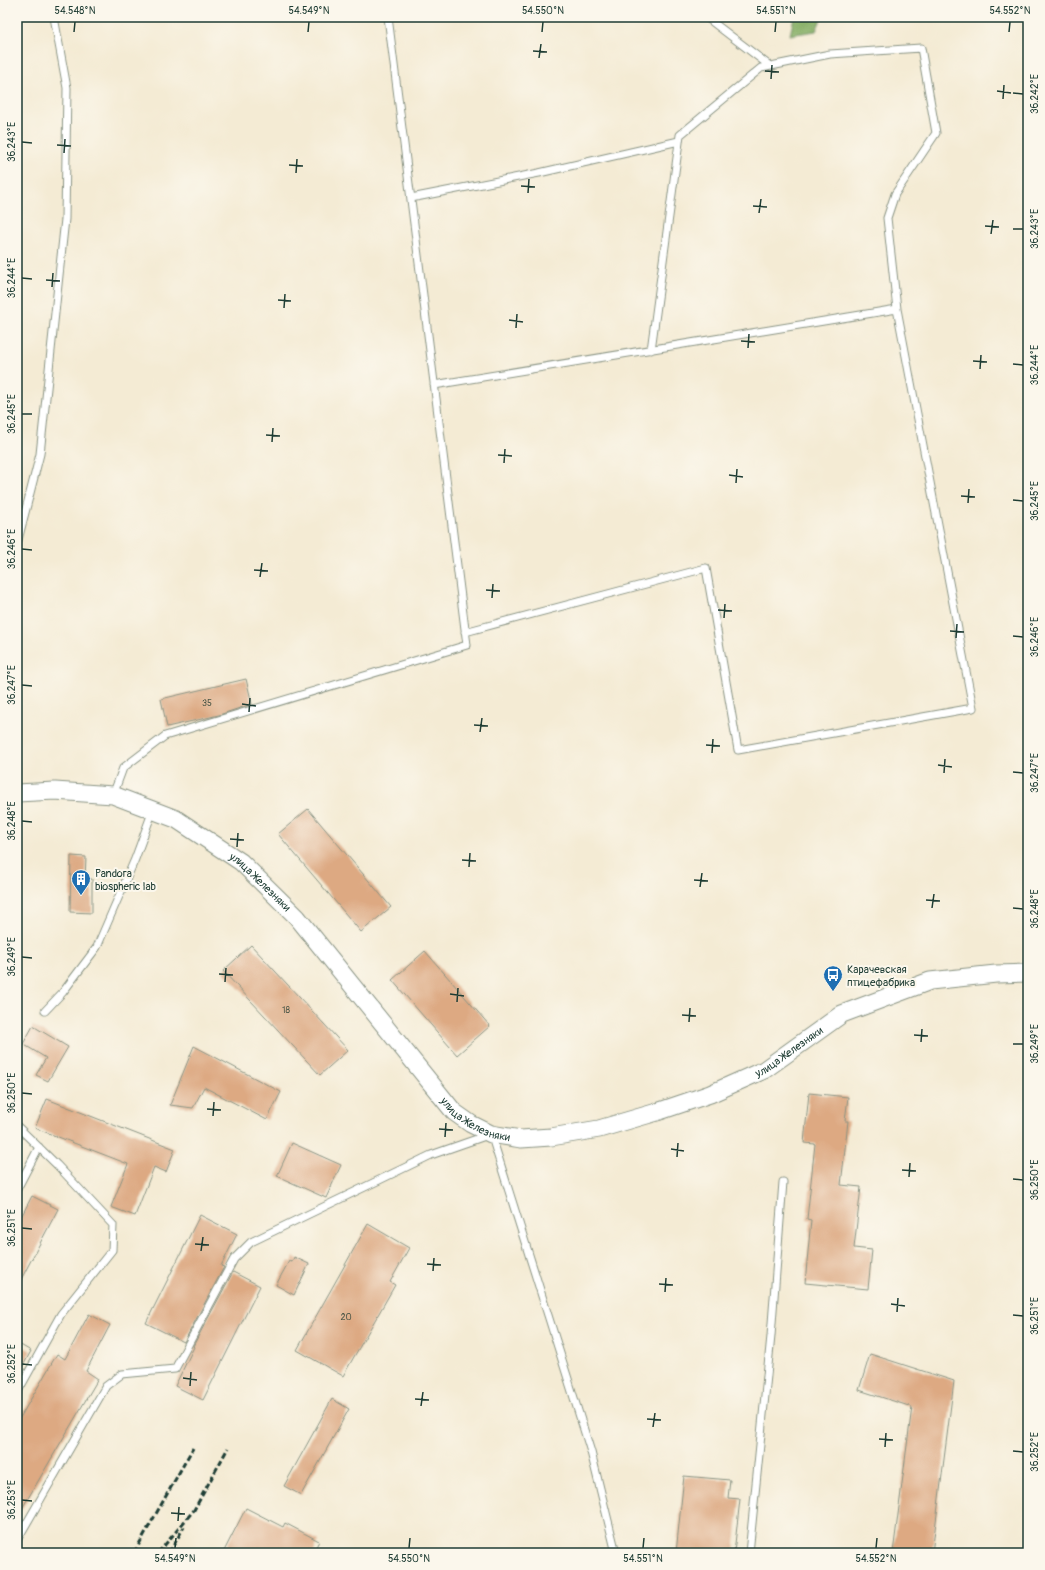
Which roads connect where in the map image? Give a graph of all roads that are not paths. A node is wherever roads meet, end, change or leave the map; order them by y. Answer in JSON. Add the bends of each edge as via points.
{"nodes":[{"id":1,"x":54,"y":17,"type":"edge"},
{"id":2,"x":388,"y":17,"type":"edge"},
{"id":3,"x":706,"y":17,"type":"edge"},
{"id":4,"x":770,"y":66,"type":"junction"},
{"id":5,"x":679,"y":141,"type":"junction"},
{"id":6,"x":410,"y":198,"type":"junction"},
{"id":7,"x":897,"y":309,"type":"junction"},
{"id":8,"x":651,"y":350,"type":"junction"},
{"id":9,"x":434,"y":385,"type":"junction"},
{"id":10,"x":17,"y":544,"type":"edge"},
{"id":11,"x":465,"y":632,"type":"junction"},
{"id":12,"x":17,"y":794,"type":"edge"},
{"id":13,"x":113,"y":795,"type":"junction"},
{"id":14,"x":153,"y":810,"type":"junction"},
{"id":15,"x":1028,"y":973,"type":"edge"},
{"id":16,"x":45,"y":1011,"type":"dead end"},
{"id":17,"x":17,"y":1126,"type":"edge"},
{"id":18,"x":491,"y":1134,"type":"junction"},
{"id":19,"x":38,"y":1147,"type":"junction"},
{"id":20,"x":783,"y":1182,"type":"dead end"},
{"id":21,"x":17,"y":1189,"type":"edge"},
{"id":22,"x":17,"y":1393,"type":"edge"},
{"id":23,"x":17,"y":1540,"type":"edge"},
{"id":24,"x":616,"y":1553,"type":"edge"},
{"id":25,"x":749,"y":1553,"type":"edge"}],
"edges":[{"from":1,"to":10,"type":"lane","via":[[67,88],[65,219],[40,454]]},
{"from":2,"to":6,"type":"lane"},
{"from":3,"to":4,"type":"lane"},
{"from":4,"to":5,"type":"lane","via":[[761,68],[680,135]]},
{"from":4,"to":7,"type":"lane","via":[[830,54],[921,48],[936,133],[896,194],[887,218]]},
{"from":5,"to":6,"type":"lane","via":[[539,173]]},
{"from":5,"to":8,"type":"lane"},
{"from":6,"to":9,"type":"lane"},
{"from":7,"to":8,"type":"lane"},
{"from":7,"to":11,"type":"lane","via":[[973,708],[738,750],[706,568]]},
{"from":8,"to":9,"type":"lane"},
{"from":9,"to":11,"type":"lane"},
{"from":11,"to":13,"type":"lane","via":[[467,645],[165,736],[123,768]]},
{"from":12,"to":13,"type":"street","name":"улица Железняки","via":[[55,791]]},
{"from":13,"to":14,"type":"street","name":"улица Железняки"},
{"from":14,"to":16,"type":"lane","via":[[97,948]]},
{"from":14,"to":18,"type":"street","name":"улица Железняки","via":[[176,819],[241,862],[297,917],[454,1112]]},
{"from":15,"to":18,"type":"street","name":"улица Железняки","via":[[930,981],[842,1014],[764,1070],[710,1094],[657,1112],[599,1129],[551,1137],[522,1138]]},
{"from":17,"to":19,"type":"lane"},
{"from":18,"to":23,"type":"lane","via":[[431,1155],[251,1242],[234,1259],[175,1369],[122,1374],[106,1386]]},
{"from":18,"to":24,"type":"lane","via":[[590,1452]]},
{"from":19,"to":21,"type":"lane"},
{"from":19,"to":22,"type":"lane","via":[[114,1225],[112,1250],[61,1314]]},
{"from":20,"to":25,"type":"lane","via":[[771,1336]]}]}
